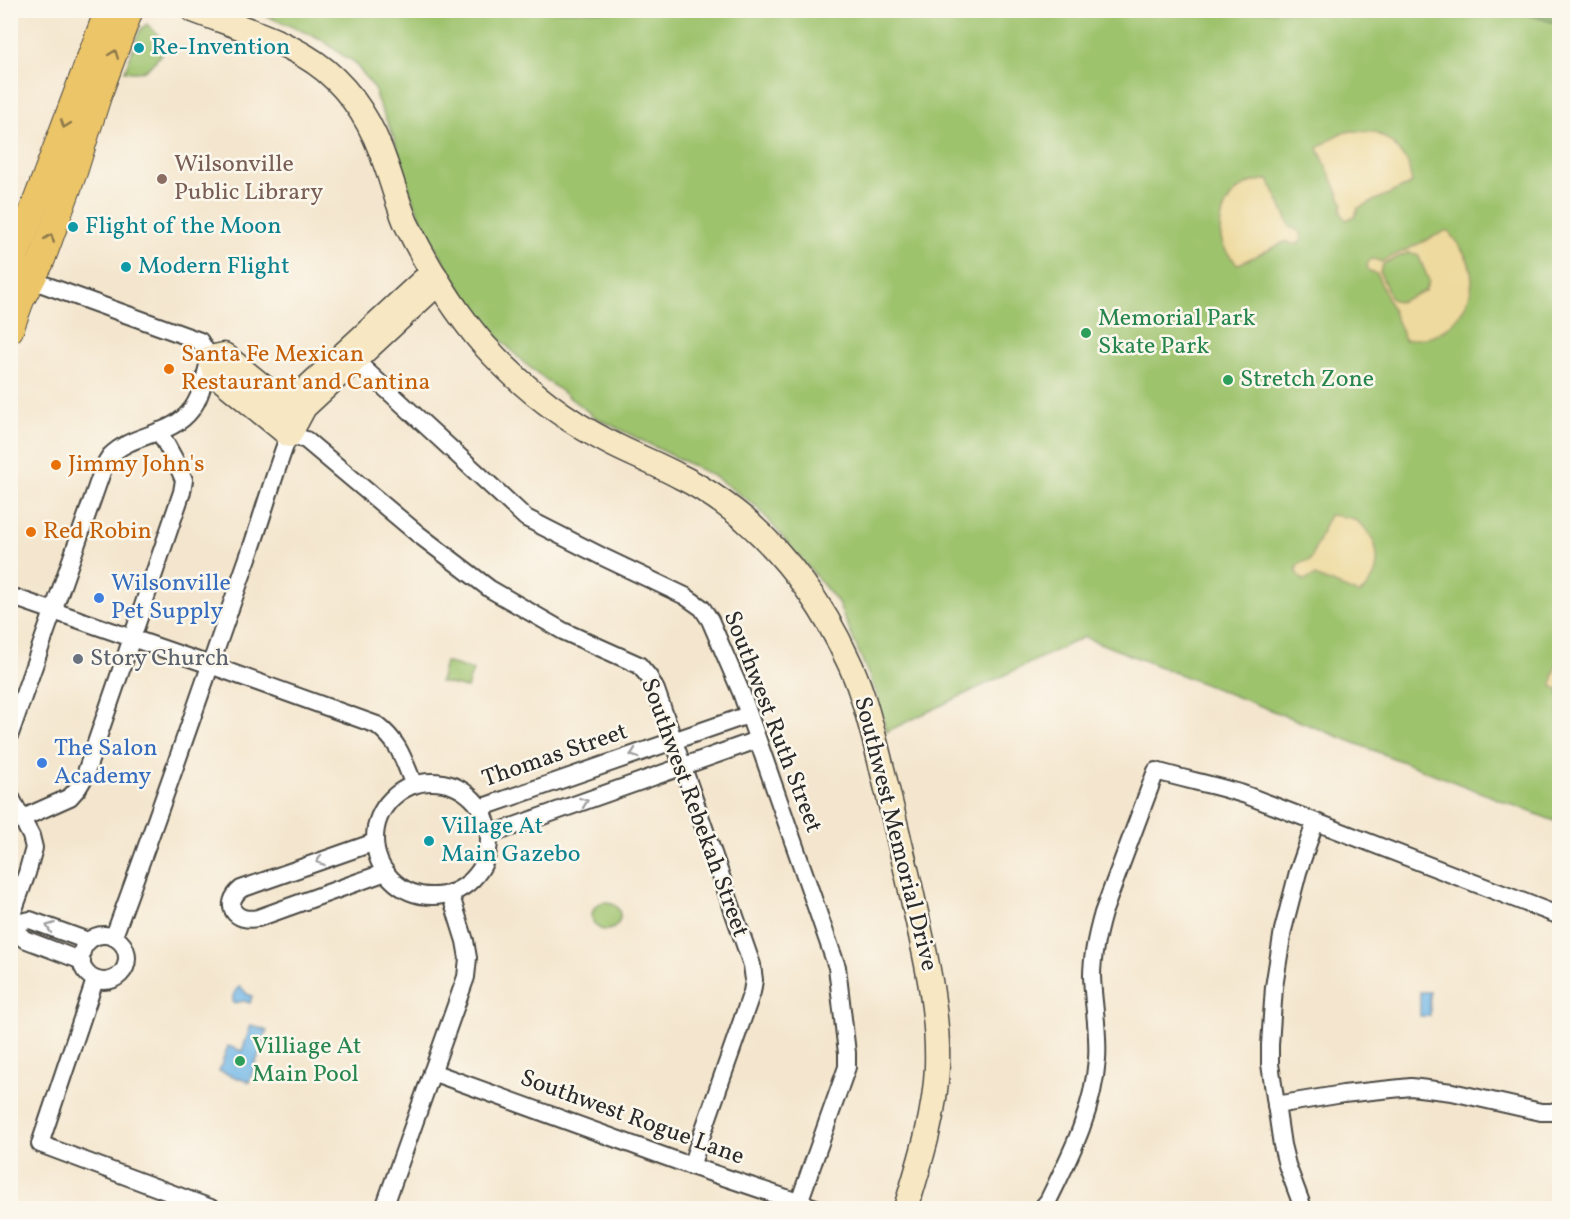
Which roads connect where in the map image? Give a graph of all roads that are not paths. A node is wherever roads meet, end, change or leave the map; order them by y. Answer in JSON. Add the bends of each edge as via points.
{"nodes":[{"id":1,"x":108,"y":10,"type":"edge"},
{"id":2,"x":130,"y":10,"type":"edge"},
{"id":3,"x":193,"y":10,"type":"edge"},
{"id":4,"x":17,"y":275,"type":"edge"},
{"id":5,"x":435,"y":276,"type":"junction"},
{"id":6,"x":10,"y":330,"type":"edge"},
{"id":7,"x":350,"y":357,"type":"junction"},
{"id":8,"x":210,"y":358,"type":"junction"},
{"id":9,"x":159,"y":431,"type":"junction"},
{"id":10,"x":291,"y":431,"type":"junction"},
{"id":11,"x":10,"y":596,"type":"edge"},
{"id":12,"x":54,"y":610,"type":"junction"},
{"id":13,"x":132,"y":638,"type":"junction"},
{"id":14,"x":210,"y":664,"type":"junction"},
{"id":15,"x":748,"y":715,"type":"junction"},
{"id":16,"x":10,"y":734,"type":"edge"},
{"id":17,"x":757,"y":740,"type":"junction"},
{"id":18,"x":673,"y":741,"type":"junction"},
{"id":19,"x":682,"y":767,"type":"junction"},
{"id":20,"x":414,"y":785,"type":"junction"},
{"id":21,"x":10,"y":796,"type":"edge"},
{"id":22,"x":480,"y":808,"type":"junction"},
{"id":23,"x":23,"y":818,"type":"junction"},
{"id":24,"x":1315,"y":823,"type":"junction"},
{"id":25,"x":489,"y":835,"type":"junction"},
{"id":26,"x":375,"y":842,"type":"junction"},
{"id":27,"x":386,"y":872,"type":"junction"},
{"id":28,"x":450,"y":893,"type":"junction"},
{"id":29,"x":1560,"y":916,"type":"edge"},
{"id":30,"x":10,"y":923,"type":"edge"},
{"id":31,"x":114,"y":936,"type":"junction"},
{"id":32,"x":88,"y":941,"type":"junction"},
{"id":33,"x":82,"y":961,"type":"junction"},
{"id":34,"x":95,"y":980,"type":"junction"},
{"id":35,"x":432,"y":1072,"type":"junction"},
{"id":36,"x":1276,"y":1105,"type":"junction"},
{"id":37,"x":1560,"y":1109,"type":"edge"},
{"id":38,"x":691,"y":1166,"type":"junction"},
{"id":39,"x":798,"y":1206,"type":"edge"},
{"id":40,"x":211,"y":1209,"type":"edge"},
{"id":41,"x":384,"y":1209,"type":"edge"},
{"id":42,"x":816,"y":1209,"type":"edge"},
{"id":43,"x":906,"y":1209,"type":"edge"},
{"id":44,"x":1042,"y":1209,"type":"edge"},
{"id":45,"x":1303,"y":1209,"type":"edge"}],
"edges":[{"from":1,"to":4,"type":"main road","one_way":true},
{"from":4,"to":2,"type":"main road","one_way":true,"via":[[41,262]]},
{"from":3,"to":5,"type":"street","name":"Southwest Memorial Drive","via":[[299,53],[347,92],[372,130],[405,221]]},
{"from":4,"to":6,"type":"main road","via":[[21,300]]},
{"from":4,"to":8,"type":"street","name":"Southwest Rebekah Street","via":[[200,341]]},
{"from":5,"to":7,"type":"street","via":[[429,291]]},
{"from":5,"to":43,"type":"street","name":"Southwest Memorial Drive","via":[[484,344],[534,392],[592,434],[678,475],[740,516],[789,565],[814,598],[849,660],[891,799],[935,1007],[937,1065],[933,1107]]},
{"from":7,"to":10,"type":"street","via":[[295,399]]},
{"from":7,"to":15,"type":"street","name":"Southwest Ruth Street","via":[[531,521],[685,596],[702,609]]},
{"from":8,"to":9,"type":"street","via":[[197,402],[181,421]]},
{"from":8,"to":10,"type":"street","name":"Southwest Rebekah Street","via":[[217,376]]},
{"from":9,"to":12,"type":"street","via":[[109,458]]},
{"from":9,"to":13,"type":"street","via":[[184,480]]},
{"from":10,"to":14,"type":"street"},
{"from":10,"to":18,"type":"street","name":"Southwest Rebekah Street","via":[[489,589],[567,632],[639,665],[656,690]]},
{"from":11,"to":12,"type":"street"},
{"from":12,"to":13,"type":"street"},
{"from":12,"to":16,"type":"street"},
{"from":13,"to":14,"type":"street"},
{"from":13,"to":23,"type":"street","via":[[78,788],[70,797]]},
{"from":14,"to":20,"type":"street","via":[[377,725],[397,744]]},
{"from":14,"to":31,"type":"street"},
{"from":15,"to":17,"type":"street","name":"Southwest Ruth Street"},
{"from":15,"to":18,"type":"street","name":"Thomas Street"},
{"from":17,"to":19,"type":"street"},
{"from":17,"to":39,"type":"street","name":"Southwest Ruth Street","via":[[837,967],[848,1053],[843,1081]]},
{"from":18,"to":19,"type":"street","name":"Southwest Rebekah Street"},
{"from":18,"to":22,"type":"street","name":"Thomas Street","one_way":true},
{"from":25,"to":19,"type":"street","one_way":true},
{"from":19,"to":38,"type":"street","name":"Southwest Rebekah Street","via":[[754,980]]},
{"from":20,"to":22,"type":"street","via":[[447,784],[470,797]]},
{"from":20,"to":26,"type":"street","via":[[401,791],[381,813]]},
{"from":21,"to":23,"type":"street"},
{"from":22,"to":25,"type":"street"},
{"from":23,"to":30,"type":"street","via":[[34,848]]},
{"from":24,"to":29,"type":"street"},
{"from":24,"to":36,"type":"street","via":[[1291,897],[1276,971],[1270,1045]]},
{"from":24,"to":44,"type":"street","via":[[1224,788],[1156,771],[1097,934],[1092,975],[1097,1057],[1092,1096],[1074,1148]]},
{"from":25,"to":28,"type":"street","via":[[478,873]]},
{"from":26,"to":27,"type":"street"},
{"from":26,"to":27,"type":"street","one_way":true,"via":[[241,889],[233,895],[234,913],[239,918],[258,918]]},
{"from":27,"to":28,"type":"street","via":[[402,888],[416,894]]},
{"from":28,"to":35,"type":"street","via":[[468,958],[466,977]]},
{"from":32,"to":30,"type":"street","one_way":true,"via":[[30,920]]},
{"from":30,"to":33,"type":"street","via":[[24,939]]},
{"from":31,"to":32,"type":"street","via":[[105,934]]},
{"from":31,"to":34,"type":"street","via":[[126,949],[126,967],[113,980]]},
{"from":32,"to":33,"type":"street"},
{"from":33,"to":34,"type":"street","via":[[82,967]]},
{"from":34,"to":40,"type":"street","via":[[40,1144]]},
{"from":35,"to":38,"type":"street","name":"Southwest Rogue Lane"},
{"from":35,"to":41,"type":"street"},
{"from":36,"to":37,"type":"street","via":[[1411,1087],[1541,1112]]},
{"from":36,"to":45,"type":"street","via":[[1287,1165]]},
{"from":38,"to":39,"type":"street","name":"Southwest Rogue Lane"},
{"from":39,"to":42,"type":"street","name":"Southwest Rogue Lane"}]}
